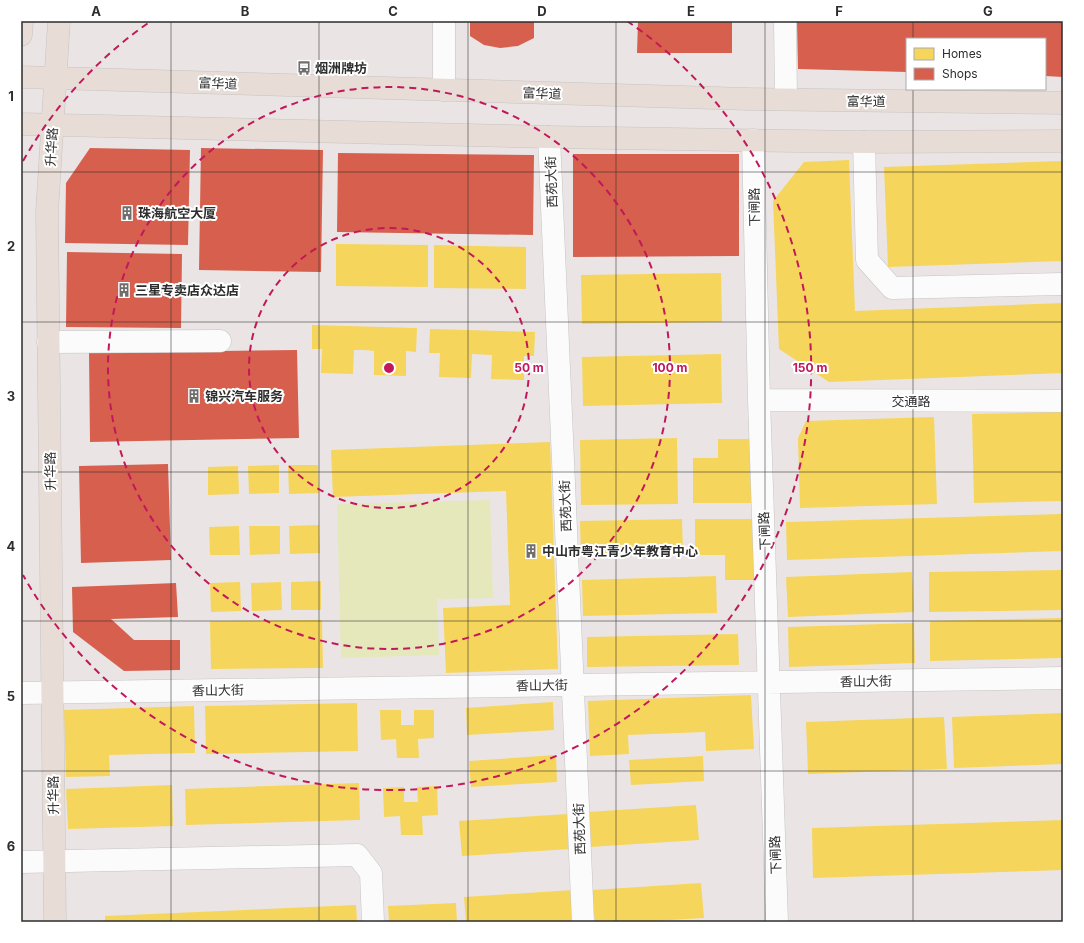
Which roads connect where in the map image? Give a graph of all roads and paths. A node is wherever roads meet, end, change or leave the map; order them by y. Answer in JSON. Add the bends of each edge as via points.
{"nodes":[{"id":1,"x":22,"y":21,"type":"edge"},
{"id":2,"x":59,"y":21,"type":"edge"},
{"id":3,"x":444,"y":21,"type":"edge"},
{"id":4,"x":785,"y":21,"type":"edge"},
{"id":5,"x":21,"y":35,"type":"edge"},
{"id":6,"x":21,"y":77,"type":"edge"},
{"id":7,"x":56,"y":78,"type":"junction"},
{"id":8,"x":444,"y":90,"type":"junction"},
{"id":9,"x":786,"y":99,"type":"junction"},
{"id":10,"x":1063,"y":103,"type":"edge"},
{"id":11,"x":21,"y":124,"type":"edge"},
{"id":12,"x":53,"y":125,"type":"junction"},
{"id":13,"x":549,"y":137,"type":"junction"},
{"id":14,"x":753,"y":140,"type":"junction"},
{"id":15,"x":1063,"y":141,"type":"edge"},
{"id":16,"x":864,"y":142,"type":"junction"},
{"id":17,"x":1063,"y":284,"type":"edge"},
{"id":18,"x":48,"y":342,"type":"junction"},
{"id":19,"x":220,"y":342,"type":"dead end"},
{"id":20,"x":759,"y":400,"type":"junction"},
{"id":21,"x":1063,"y":401,"type":"edge"},
{"id":22,"x":1063,"y":678,"type":"edge"},
{"id":23,"x":769,"y":682,"type":"junction"},
{"id":24,"x":572,"y":685,"type":"junction"},
{"id":25,"x":52,"y":692,"type":"junction"},
{"id":26,"x":21,"y":693,"type":"edge"},
{"id":27,"x":21,"y":862,"type":"edge"},
{"id":28,"x":54,"y":862,"type":"junction"},
{"id":29,"x":55,"y":922,"type":"edge"},
{"id":30,"x":373,"y":922,"type":"edge"},
{"id":31,"x":582,"y":922,"type":"edge"},
{"id":32,"x":777,"y":922,"type":"edge"}],
"edges":[{"from":1,"to":5,"type":"main road"},
{"from":2,"to":7,"type":"main road","name":"升华路"},
{"from":3,"to":8,"type":"street"},
{"from":4,"to":9,"type":"street"},
{"from":6,"to":7,"type":"main road","name":"富华道"},
{"from":7,"to":8,"type":"main road","name":"富华道"},
{"from":7,"to":12,"type":"main road","name":"升华路"},
{"from":8,"to":9,"type":"main road","name":"富华道"},
{"from":9,"to":10,"type":"main road","name":"富华道"},
{"from":11,"to":12,"type":"main road"},
{"from":12,"to":13,"type":"main road"},
{"from":12,"to":18,"type":"main road","name":"升华路","via":[[47,212]]},
{"from":13,"to":14,"type":"main road"},
{"from":13,"to":24,"type":"street","name":"西苑大街"},
{"from":14,"to":16,"type":"main road"},
{"from":14,"to":20,"type":"street","name":"下闸路"},
{"from":15,"to":16,"type":"main road"},
{"from":16,"to":17,"type":"street","via":[[867,260],[892,288]]},
{"from":18,"to":19,"type":"street"},
{"from":18,"to":25,"type":"main road","name":"升华路"},
{"from":20,"to":21,"type":"street","name":"交通路"},
{"from":20,"to":23,"type":"street","name":"下闸路"},
{"from":22,"to":23,"type":"street","name":"香山大街"},
{"from":23,"to":24,"type":"street","name":"香山大街"},
{"from":23,"to":32,"type":"street","name":"下闸路"},
{"from":24,"to":25,"type":"street","name":"香山大街"},
{"from":24,"to":31,"type":"street","name":"西苑大街"},
{"from":25,"to":26,"type":"street","name":"香山大街"},
{"from":25,"to":28,"type":"main road","name":"升华路"},
{"from":27,"to":28,"type":"street"},
{"from":28,"to":29,"type":"main road","name":"升华路"},
{"from":28,"to":30,"type":"street","via":[[357,855],[371,872]]}]}
